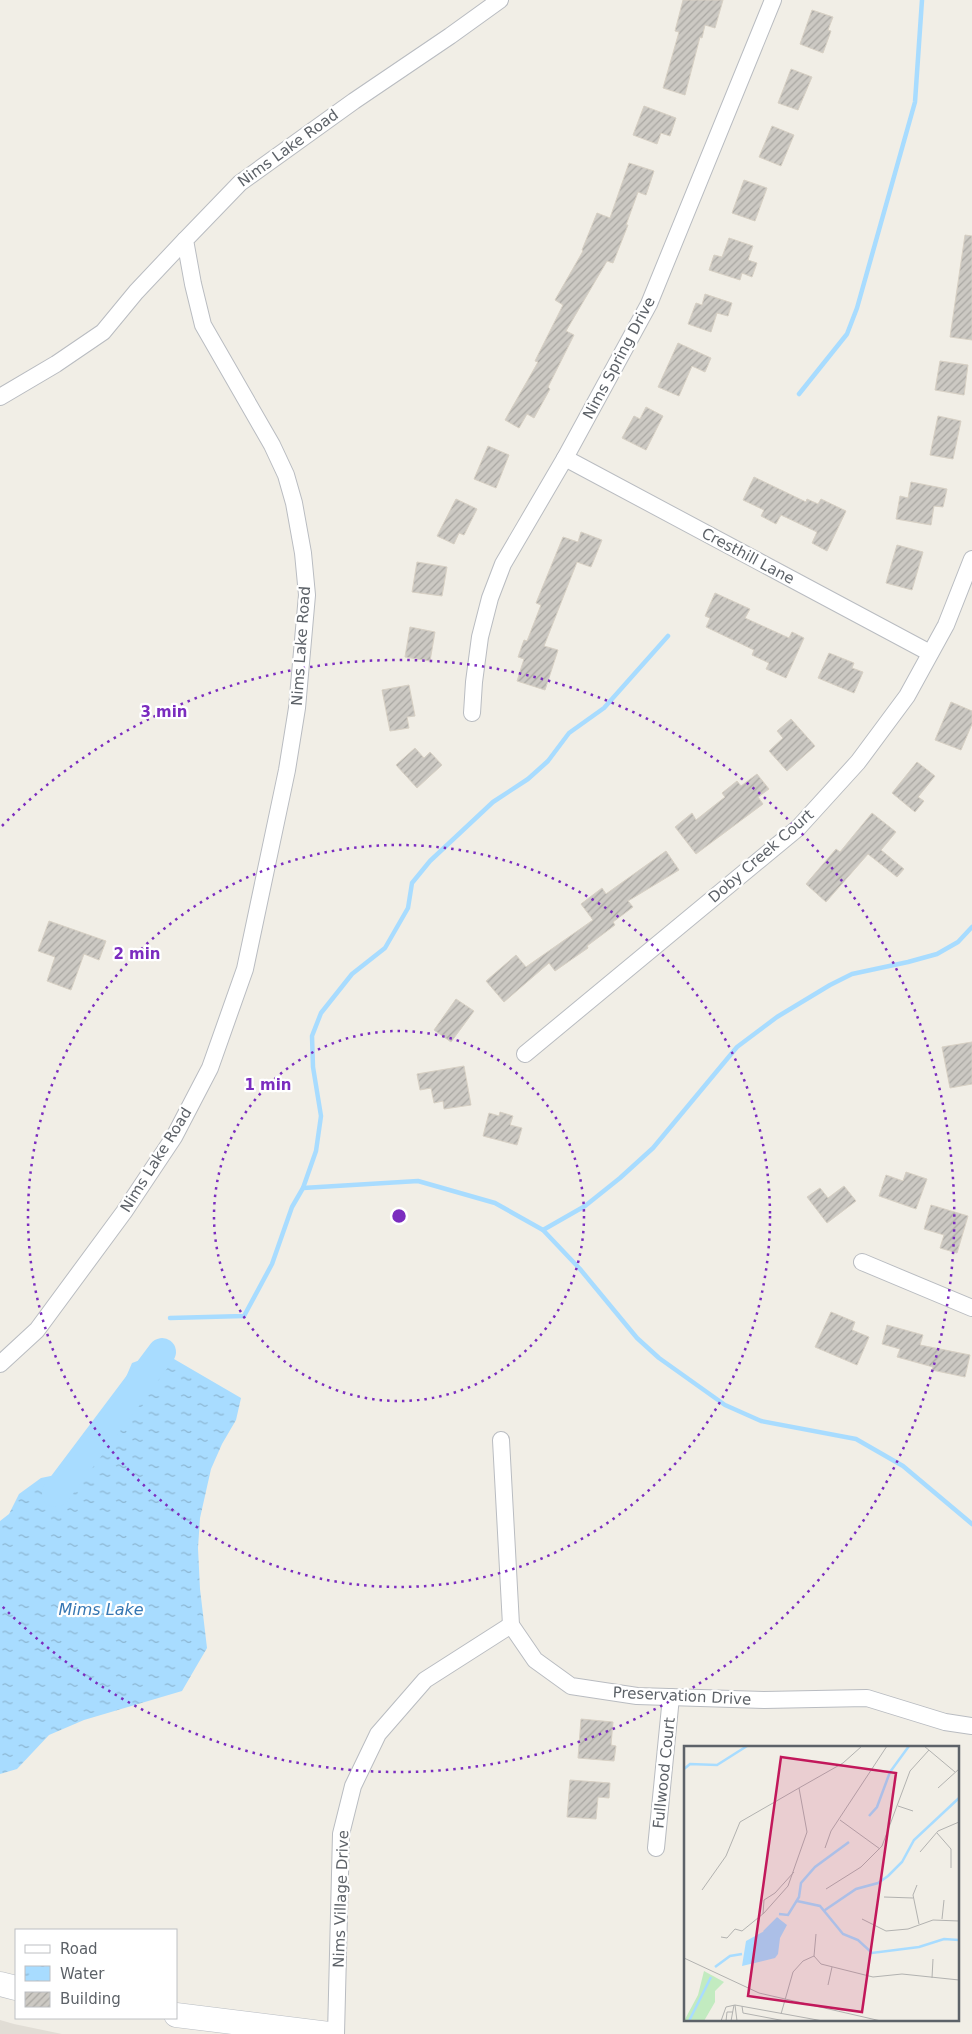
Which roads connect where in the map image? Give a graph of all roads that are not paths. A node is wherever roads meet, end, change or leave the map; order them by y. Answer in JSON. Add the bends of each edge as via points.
{"nodes":[{"id":1,"x":500,"y":0,"type":"edge"},
{"id":2,"x":774,"y":0,"type":"edge"},
{"id":3,"x":185,"y":240,"type":"junction"},
{"id":4,"x":0,"y":397,"type":"edge"},
{"id":5,"x":566,"y":458,"type":"junction"},
{"id":6,"x":972,"y":559,"type":"edge"},
{"id":7,"x":930,"y":654,"type":"junction"},
{"id":8,"x":472,"y":713,"type":"dead end"},
{"id":9,"x":525,"y":1054,"type":"dead end"},
{"id":10,"x":862,"y":1262,"type":"dead end"},
{"id":11,"x":972,"y":1308,"type":"edge"},
{"id":12,"x":0,"y":1364,"type":"edge"},
{"id":13,"x":501,"y":1440,"type":"dead end"},
{"id":14,"x":510,"y":1625,"type":"junction"},
{"id":15,"x":672,"y":1697,"type":"junction"},
{"id":16,"x":972,"y":1726,"type":"edge"},
{"id":17,"x":656,"y":1848,"type":"dead end"},
{"id":18,"x":0,"y":1984,"type":"edge"},
{"id":19,"x":15,"y":1988,"type":"edge"},
{"id":20,"x":178,"y":2015,"type":"edge"},
{"id":21,"x":329,"y":2034,"type":"edge"},
{"id":22,"x":336,"y":2034,"type":"edge"}],
"edges":[{"from":1,"to":3,"type":"street","name":"Nims Lake Road","via":[[240,182]]},
{"from":2,"to":5,"type":"street","name":"Nims Spring Drive","via":[[648,304]]},
{"from":3,"to":4,"type":"street","via":[[103,332]]},
{"from":3,"to":12,"type":"street","name":"Nims Lake Road","via":[[203,325],[272,445],[286,475],[295,511],[306,595],[297,708],[287,770],[245,969],[210,1068],[174,1137],[124,1212],[37,1330]]},
{"from":5,"to":7,"type":"street","name":"Cresthill Lane"},
{"from":5,"to":8,"type":"street","name":"Nims Spring Drive","via":[[503,564],[490,598],[480,637]]},
{"from":6,"to":7,"type":"street","name":"Doby Creek Court","via":[[946,624]]},
{"from":7,"to":9,"type":"street","name":"Doby Creek Court","via":[[907,696],[858,762],[798,828]]},
{"from":10,"to":11,"type":"street"},
{"from":13,"to":14,"type":"street"},
{"from":14,"to":15,"type":"street","name":"Preservation Drive","via":[[535,1660],[571,1686],[637,1696]]},
{"from":14,"to":22,"type":"street","name":"Nims Village Drive","via":[[425,1680],[378,1734],[352,1786],[341,1834]]},
{"from":15,"to":16,"type":"street","name":"Preservation Drive","via":[[764,1700],[867,1698],[945,1722]]},
{"from":15,"to":17,"type":"street","name":"Fullwood Court"},
{"from":18,"to":19,"type":"main road"},
{"from":20,"to":21,"type":"main road"}]}
